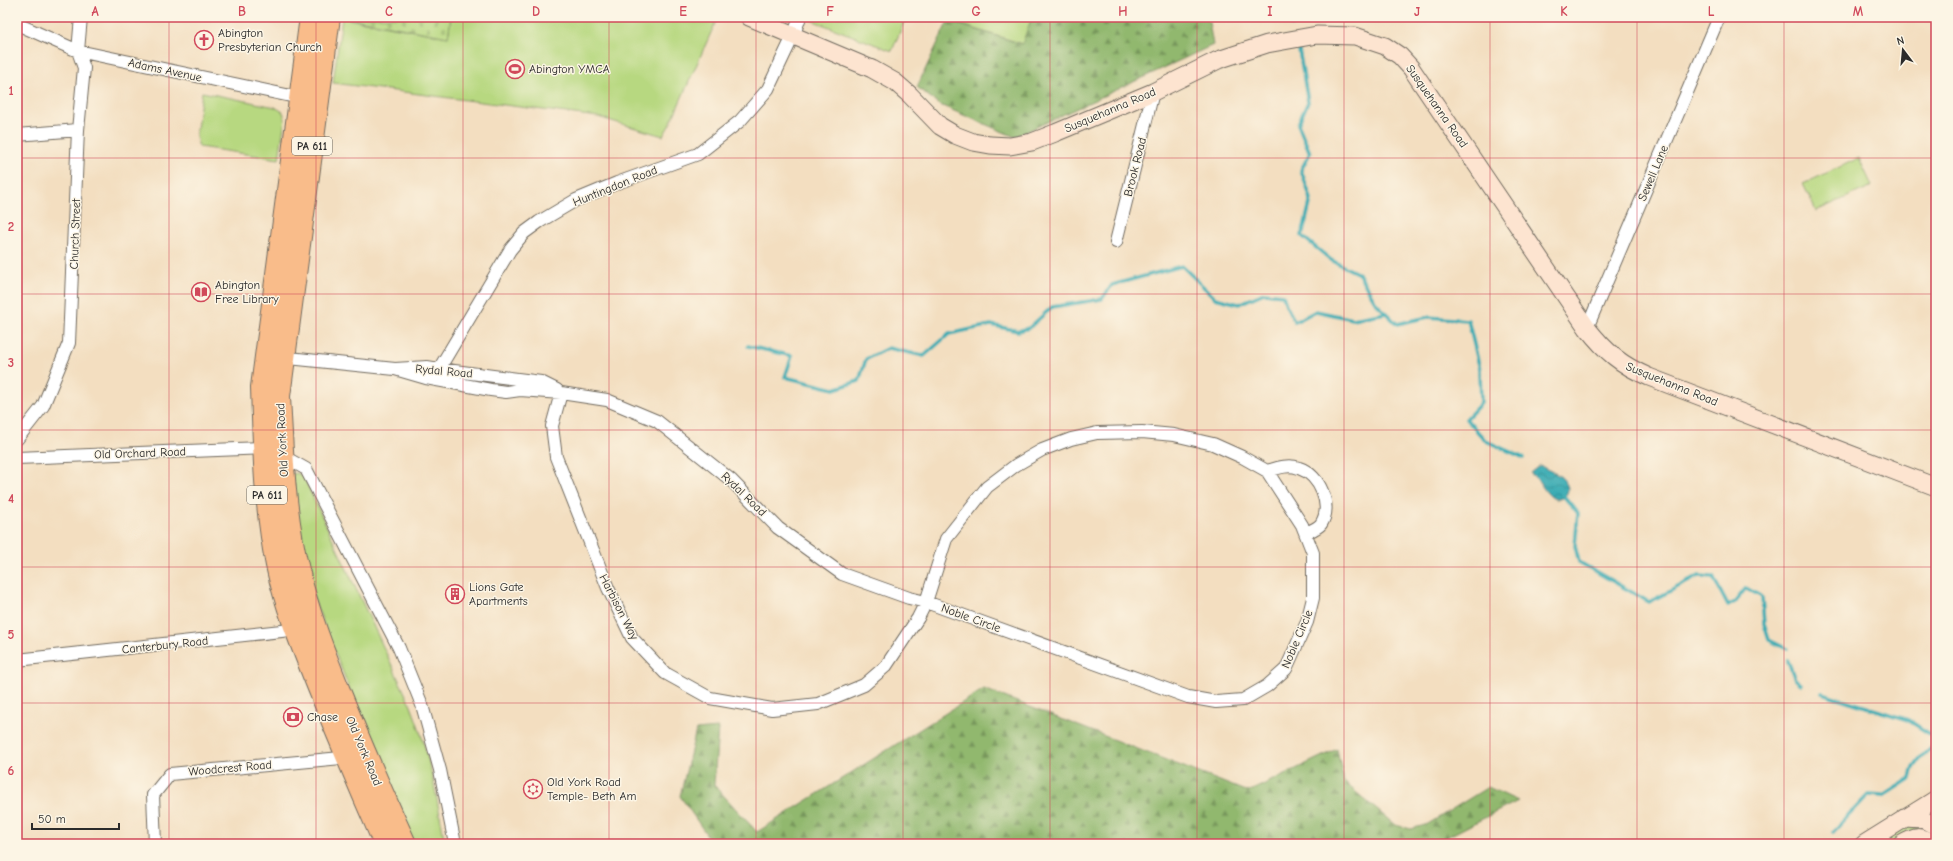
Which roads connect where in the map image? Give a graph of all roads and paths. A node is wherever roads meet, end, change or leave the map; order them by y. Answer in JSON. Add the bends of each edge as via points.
{"nodes":[{"id":1,"x":81,"y":17,"type":"edge"},
{"id":2,"x":311,"y":17,"type":"edge"},
{"id":3,"x":329,"y":17,"type":"edge"},
{"id":4,"x":749,"y":17,"type":"edge"},
{"id":5,"x":800,"y":17,"type":"edge"},
{"id":6,"x":1719,"y":17,"type":"edge"},
{"id":7,"x":17,"y":24,"type":"edge"},
{"id":8,"x":794,"y":34,"type":"junction"},
{"id":9,"x":78,"y":51,"type":"junction"},
{"id":10,"x":1153,"y":92,"type":"junction"},
{"id":11,"x":309,"y":100,"type":"junction"},
{"id":12,"x":78,"y":130,"type":"junction"},
{"id":13,"x":17,"y":135,"type":"edge"},
{"id":14,"x":1116,"y":242,"type":"dead end"},
{"id":15,"x":1587,"y":328,"type":"junction"},
{"id":16,"x":275,"y":356,"type":"junction"},
{"id":17,"x":395,"y":369,"type":"junction"},
{"id":18,"x":439,"y":369,"type":"junction"},
{"id":19,"x":476,"y":374,"type":"junction"},
{"id":20,"x":473,"y":387,"type":"junction"},
{"id":21,"x":561,"y":393,"type":"junction"},
{"id":22,"x":17,"y":439,"type":"edge"},
{"id":23,"x":272,"y":452,"type":"junction"},
{"id":24,"x":17,"y":458,"type":"edge"},
{"id":25,"x":1266,"y":472,"type":"junction"},
{"id":26,"x":1936,"y":487,"type":"edge"},
{"id":27,"x":1306,"y":534,"type":"junction"},
{"id":28,"x":926,"y":602,"type":"junction"},
{"id":29,"x":304,"y":628,"type":"junction"},
{"id":30,"x":17,"y":660,"type":"edge"},
{"id":31,"x":356,"y":757,"type":"junction"},
{"id":32,"x":1936,"y":799,"type":"edge"},
{"id":33,"x":1904,"y":818,"type":"junction"},
{"id":34,"x":1936,"y":826,"type":"edge"},
{"id":35,"x":155,"y":844,"type":"edge"},
{"id":36,"x":384,"y":844,"type":"edge"},
{"id":37,"x":406,"y":844,"type":"edge"},
{"id":38,"x":455,"y":844,"type":"edge"},
{"id":39,"x":1864,"y":844,"type":"edge"},
{"id":40,"x":1902,"y":844,"type":"edge"},
{"id":41,"x":1932,"y":844,"type":"edge"}],
"edges":[{"from":1,"to":9,"type":"street","name":"Church Street"},
{"from":2,"to":11,"type":"highway","name":"Old York Road","number":"PA 611"},
{"from":3,"to":11,"type":"highway","name":"Old York Road","number":"PA 611"},
{"from":4,"to":8,"type":"main road","name":"Susquehanna Road"},
{"from":5,"to":8,"type":"street","name":"Huntingdon Road"},
{"from":6,"to":15,"type":"street","name":"Sewell Lane"},
{"from":7,"to":9,"type":"street","name":"Adams Avenue"},
{"from":8,"to":10,"type":"main road","name":"Susquehanna Road","via":[[872,69],[894,82],[940,126],[955,136],[990,145],[1010,146],[1032,142]]},
{"from":8,"to":18,"type":"street","name":"Huntingdon Road","via":[[768,89],[740,122],[698,154],[617,182],[576,200],[524,233],[510,250]]},
{"from":9,"to":11,"type":"street","name":"Adams Avenue"},
{"from":9,"to":12,"type":"street","name":"Church Street","via":[[84,68]]},
{"from":10,"to":14,"type":"street","name":"Brook Road"},
{"from":10,"to":15,"type":"main road","name":"Susquehanna Road","via":[[1218,60],[1267,44],[1317,35],[1356,36],[1385,46],[1400,56],[1422,82]]},
{"from":11,"to":16,"type":"highway","name":"Old York Road","number":"PA 611"},
{"from":12,"to":13,"type":"street"},
{"from":12,"to":22,"type":"street","name":"Church Street","via":[[69,343],[43,406]]},
{"from":15,"to":26,"type":"main road","name":"Susquehanna Road","via":[[1605,349],[1631,369]]},
{"from":16,"to":17,"type":"street","name":"Rydal Road"},
{"from":16,"to":23,"type":"highway","name":"Old York Road","number":"PA 611","via":[[262,387]]},
{"from":17,"to":18,"type":"street","name":"Rydal Road"},
{"from":17,"to":20,"type":"street","name":"Rydal Road"},
{"from":18,"to":19,"type":"street","name":"Rydal Road"},
{"from":19,"to":20,"type":"street"},
{"from":19,"to":21,"type":"street","name":"Rydal Road","via":[[541,382]]},
{"from":20,"to":21,"type":"street","name":"Rydal Road","via":[[506,392],[520,390]]},
{"from":21,"to":28,"type":"street","name":"Rydal Road","via":[[607,400],[657,421],[731,480],[778,528],[842,574]]},
{"from":21,"to":28,"type":"street","name":"Harbison Way","via":[[552,426],[556,457],[608,588],[632,638],[665,673],[710,698],[772,708],[818,704],[864,685],[886,666]]},
{"from":23,"to":24,"type":"street","name":"Old Orchard Road"},
{"from":23,"to":29,"type":"highway","name":"Old York Road","number":"PA 611","via":[[268,510],[277,565]]},
{"from":23,"to":38,"type":"street","via":[[306,469],[399,648],[422,705],[440,770]]},
{"from":25,"to":27,"type":"street","name":"Noble Circle","via":[[1284,496]]},
{"from":25,"to":27,"type":"street","via":[[1281,466],[1300,468],[1316,480],[1324,496],[1326,514],[1320,525]]},
{"from":25,"to":28,"type":"street","name":"Noble Circle","via":[[1242,457],[1213,444],[1174,435],[1142,432],[1097,433],[1042,450],[1016,464],[987,487],[946,538]]},
{"from":27,"to":28,"type":"street","name":"Noble Circle","via":[[1313,553],[1314,579],[1313,598],[1307,622],[1286,669],[1268,686],[1243,700],[1216,702],[1188,697]]},
{"from":29,"to":30,"type":"street","name":"Canterbury Road"},
{"from":29,"to":31,"type":"highway","name":"Old York Road","number":"PA 611"},
{"from":31,"to":35,"type":"street","name":"Woodcrest Road","via":[[170,774],[153,795]]},
{"from":31,"to":36,"type":"highway","name":"Old York Road","number":"PA 611"},
{"from":31,"to":37,"type":"highway","name":"Old York Road","number":"PA 611"},
{"from":32,"to":33,"type":"main road"},
{"from":33,"to":34,"type":"main road","via":[[1922,819]]},
{"from":33,"to":39,"type":"main road"},
{"from":40,"to":41,"type":"main road","via":[[1918,836]]}]}
